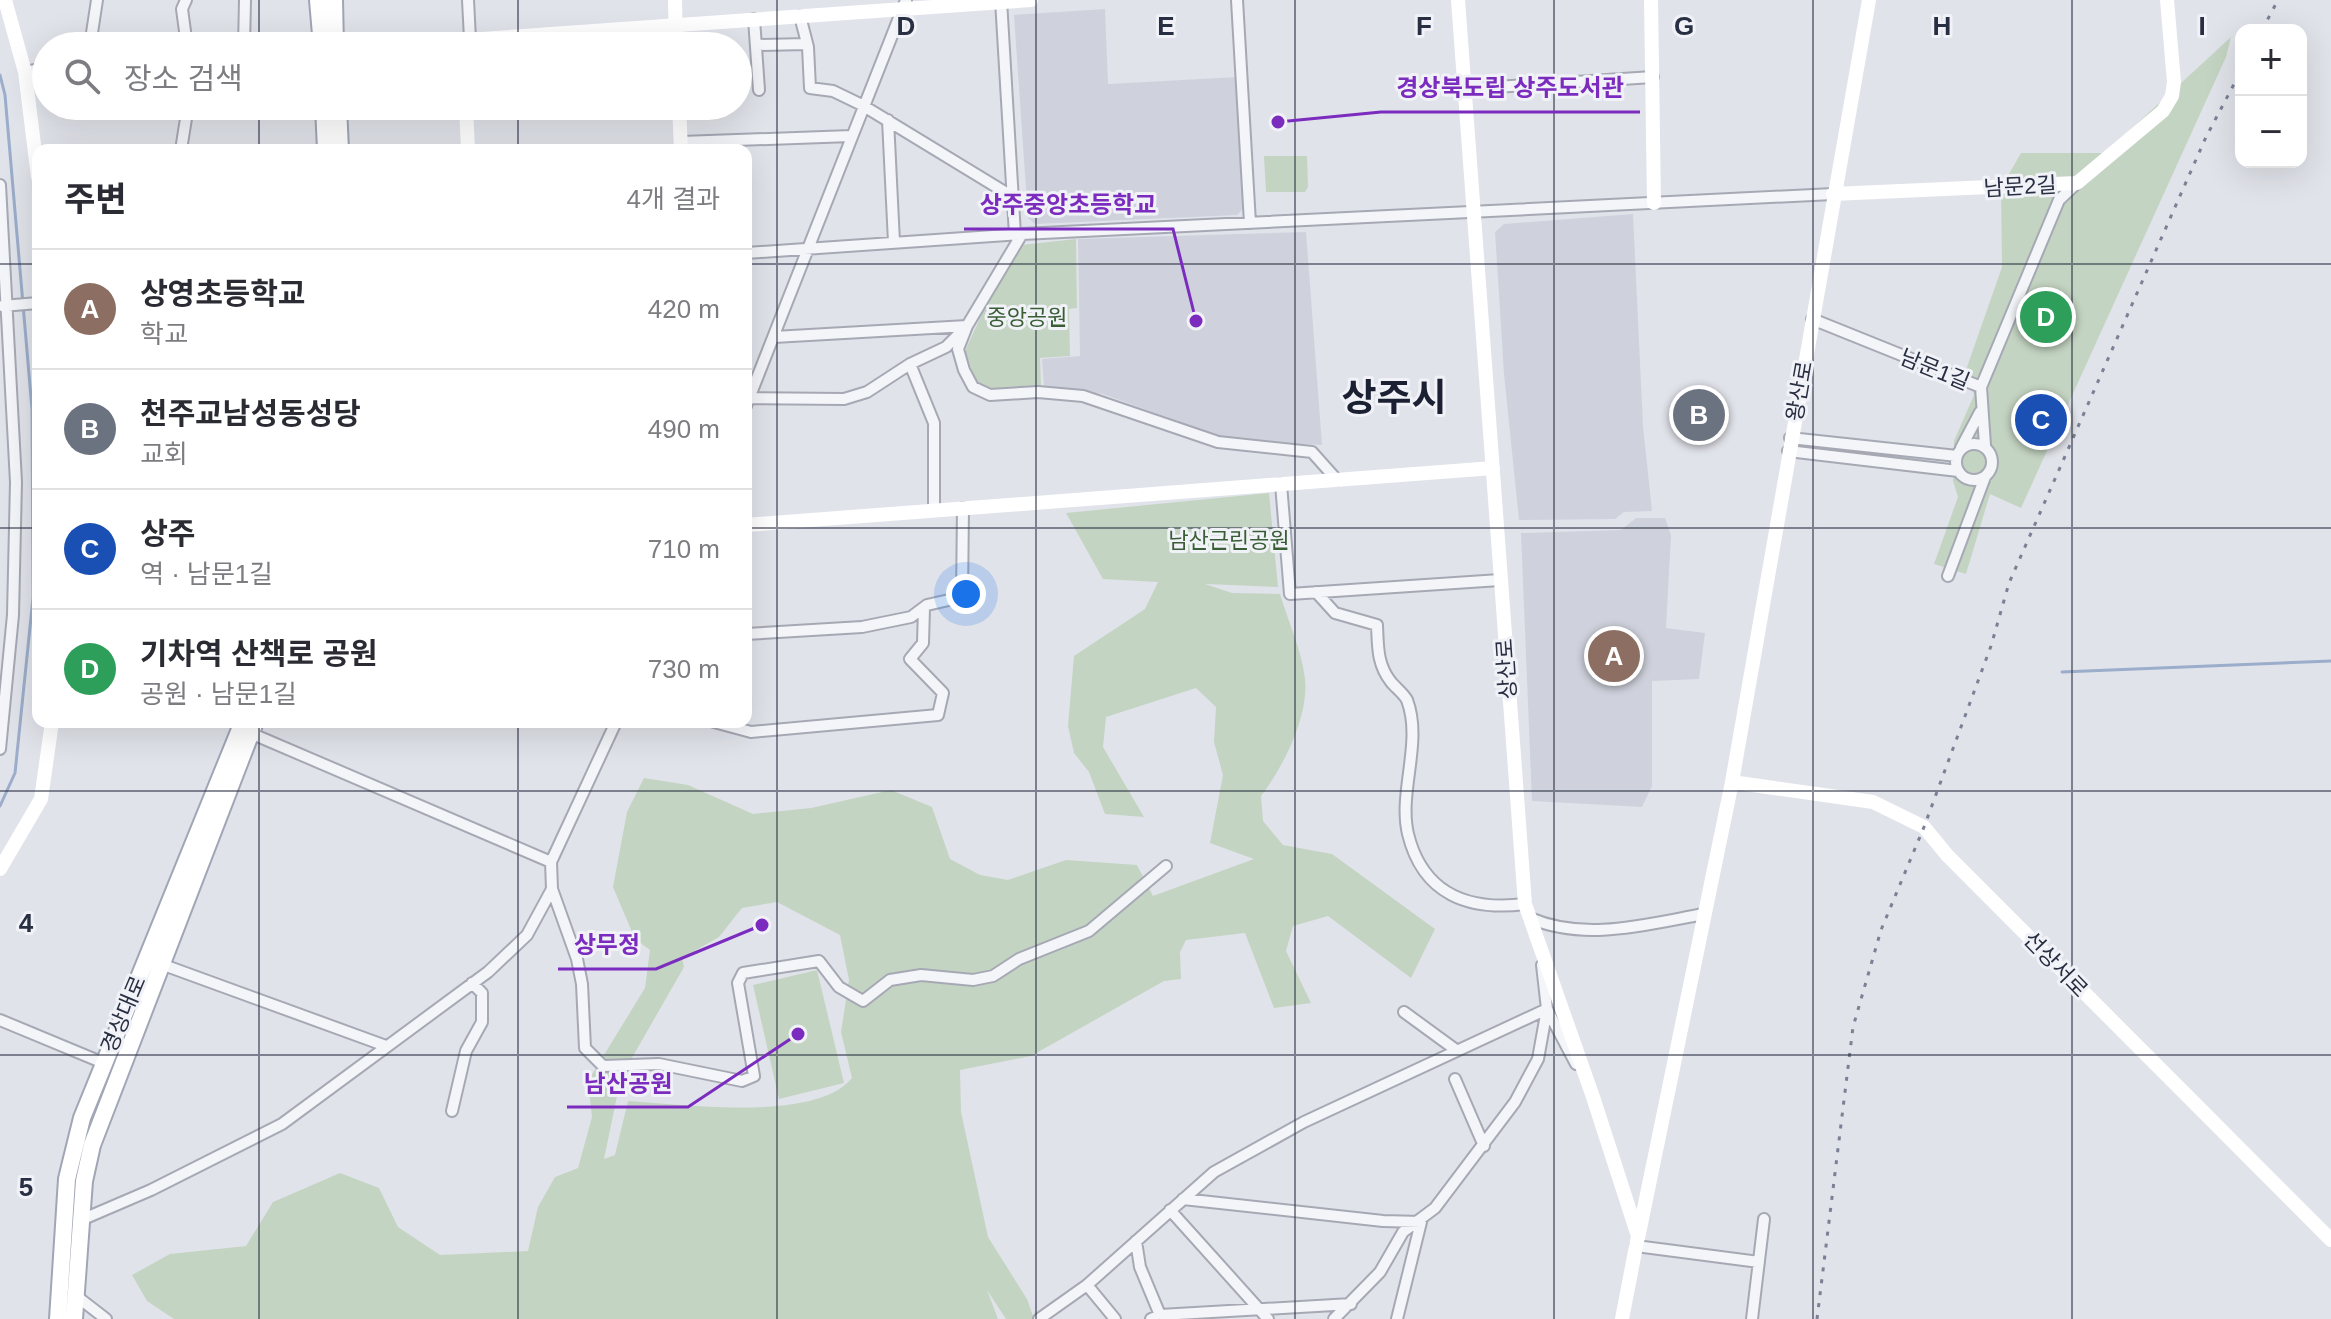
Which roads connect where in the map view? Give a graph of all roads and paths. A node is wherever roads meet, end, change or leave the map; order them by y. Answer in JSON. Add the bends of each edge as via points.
{"nodes":[{"id":1,"x":5,"y":0,"type":"edge"},
{"id":2,"x":97,"y":0,"type":"edge"},
{"id":3,"x":186,"y":0,"type":"edge"},
{"id":4,"x":245,"y":0,"type":"edge"},
{"id":5,"x":318,"y":0,"type":"edge"},
{"id":6,"x":334,"y":0,"type":"edge"},
{"id":7,"x":468,"y":0,"type":"edge"},
{"id":8,"x":675,"y":0,"type":"edge"},
{"id":9,"x":1031,"y":0,"type":"edge"},
{"id":10,"x":1237,"y":0,"type":"edge"},
{"id":11,"x":1458,"y":0,"type":"edge"},
{"id":12,"x":1651,"y":0,"type":"edge"},
{"id":13,"x":1869,"y":0,"type":"edge"},
{"id":14,"x":2167,"y":0,"type":"edge"},
{"id":15,"x":1001,"y":1,"type":"edge"},
{"id":16,"x":904,"y":4,"type":"edge"},
{"id":17,"x":800,"y":16,"type":"junction"},
{"id":18,"x":754,"y":19,"type":"junction"},
{"id":19,"x":675,"y":25,"type":"junction"},
{"id":20,"x":92,"y":32,"type":"edge"},
{"id":21,"x":185,"y":32,"type":"edge"},
{"id":22,"x":244,"y":32,"type":"edge"},
{"id":23,"x":321,"y":32,"type":"edge"},
{"id":24,"x":335,"y":32,"type":"edge"},
{"id":25,"x":466,"y":32,"type":"edge"},
{"id":26,"x":583,"y":32,"type":"edge"},
{"id":27,"x":675,"y":32,"type":"edge"},
{"id":28,"x":807,"y":44,"type":"junction"},
{"id":29,"x":756,"y":45,"type":"junction"},
{"id":30,"x":32,"y":71,"type":"edge"},
{"id":31,"x":25,"y":72,"type":"junction"},
{"id":32,"x":1653,"y":77,"type":"junction"},
{"id":33,"x":1465,"y":89,"type":"junction"},
{"id":34,"x":759,"y":90,"type":"dead end"},
{"id":35,"x":862,"y":105,"type":"junction"},
{"id":36,"x":186,"y":120,"type":"edge"},
{"id":37,"x":325,"y":120,"type":"edge"},
{"id":38,"x":339,"y":120,"type":"edge"},
{"id":39,"x":467,"y":120,"type":"edge"},
{"id":40,"x":680,"y":120,"type":"edge"},
{"id":41,"x":888,"y":120,"type":"junction"},
{"id":42,"x":851,"y":136,"type":"junction"},
{"id":43,"x":34,"y":144,"type":"edge"},
{"id":44,"x":182,"y":144,"type":"edge"},
{"id":45,"x":326,"y":144,"type":"edge"},
{"id":46,"x":340,"y":144,"type":"edge"},
{"id":47,"x":468,"y":144,"type":"edge"},
{"id":48,"x":681,"y":144,"type":"edge"},
{"id":49,"x":715,"y":144,"type":"edge"},
{"id":50,"x":2077,"y":183,"type":"junction"},
{"id":51,"x":2052,"y":184,"type":"junction"},
{"id":52,"x":0,"y":185,"type":"edge"},
{"id":53,"x":1833,"y":194,"type":"junction"},
{"id":54,"x":1013,"y":197,"type":"junction"},
{"id":55,"x":2059,"y":200,"type":"junction"},
{"id":56,"x":1654,"y":203,"type":"junction"},
{"id":57,"x":1473,"y":213,"type":"junction"},
{"id":58,"x":1250,"y":223,"type":"junction"},
{"id":59,"x":1018,"y":235,"type":"junction"},
{"id":60,"x":894,"y":242,"type":"junction"},
{"id":61,"x":810,"y":247,"type":"junction"},
{"id":62,"x":752,"y":252,"type":"edge"},
{"id":63,"x":32,"y":304,"type":"edge"},
{"id":64,"x":3,"y":306,"type":"edge"},
{"id":65,"x":1812,"y":319,"type":"junction"},
{"id":66,"x":967,"y":326,"type":"junction"},
{"id":67,"x":774,"y":337,"type":"junction"},
{"id":68,"x":910,"y":364,"type":"junction"},
{"id":69,"x":1981,"y":387,"type":"junction"},
{"id":70,"x":752,"y":389,"type":"edge"},
{"id":71,"x":752,"y":401,"type":"edge"},
{"id":72,"x":1981,"y":410,"type":"junction"},
{"id":73,"x":1789,"y":444,"type":"junction"},
{"id":74,"x":1985,"y":445,"type":"junction"},
{"id":75,"x":1958,"y":453,"type":"junction"},
{"id":76,"x":1493,"y":468,"type":"junction"},
{"id":77,"x":1958,"y":471,"type":"junction"},
{"id":78,"x":1985,"y":477,"type":"junction"},
{"id":79,"x":1337,"y":480,"type":"junction"},
{"id":80,"x":1971,"y":480,"type":"junction"},
{"id":81,"x":1281,"y":484,"type":"junction"},
{"id":82,"x":1977,"y":499,"type":"junction"},
{"id":83,"x":963,"y":508,"type":"junction"},
{"id":84,"x":934,"y":510,"type":"junction"},
{"id":85,"x":752,"y":525,"type":"edge"},
{"id":86,"x":1948,"y":576,"type":"dead end"},
{"id":87,"x":1500,"y":580,"type":"junction"},
{"id":88,"x":1316,"y":592,"type":"junction"},
{"id":89,"x":924,"y":608,"type":"junction"},
{"id":90,"x":752,"y":634,"type":"edge"},
{"id":91,"x":51,"y":728,"type":"edge"},
{"id":92,"x":247,"y":728,"type":"edge"},
{"id":93,"x":247,"y":728,"type":"edge"},
{"id":94,"x":252,"y":728,"type":"edge"},
{"id":95,"x":613,"y":728,"type":"edge"},
{"id":96,"x":736,"y":728,"type":"edge"},
{"id":97,"x":0,"y":749,"type":"edge"},
{"id":98,"x":1732,"y":782,"type":"junction"},
{"id":99,"x":551,"y":862,"type":"junction"},
{"id":100,"x":1166,"y":866,"type":"dead end"},
{"id":101,"x":0,"y":869,"type":"edge"},
{"id":102,"x":552,"y":889,"type":"junction"},
{"id":103,"x":1528,"y":911,"type":"junction"},
{"id":104,"x":1704,"y":914,"type":"junction"},
{"id":105,"x":1540,"y":951,"type":"junction"},
{"id":106,"x":161,"y":964,"type":"junction"},
{"id":107,"x":472,"y":983,"type":"junction"},
{"id":108,"x":1547,"y":1009,"type":"junction"},
{"id":109,"x":1404,"y":1012,"type":"dead end"},
{"id":110,"x":0,"y":1020,"type":"edge"},
{"id":111,"x":386,"y":1046,"type":"junction"},
{"id":112,"x":1456,"y":1050,"type":"junction"},
{"id":113,"x":101,"y":1063,"type":"junction"},
{"id":114,"x":120,"y":1068,"type":"junction"},
{"id":115,"x":1455,"y":1079,"type":"dead end"},
{"id":116,"x":1593,"y":1097,"type":"junction"},
{"id":117,"x":452,"y":1111,"type":"dead end"},
{"id":118,"x":1484,"y":1146,"type":"junction"},
{"id":119,"x":1183,"y":1199,"type":"junction"},
{"id":120,"x":1170,"y":1210,"type":"junction"},
{"id":121,"x":1764,"y":1219,"type":"dead end"},
{"id":122,"x":81,"y":1220,"type":"junction"},
{"id":123,"x":1421,"y":1222,"type":"junction"},
{"id":124,"x":2331,"y":1240,"type":"edge"},
{"id":125,"x":1136,"y":1241,"type":"junction"},
{"id":126,"x":1636,"y":1246,"type":"junction"},
{"id":127,"x":1759,"y":1262,"type":"junction"},
{"id":128,"x":1087,"y":1285,"type":"junction"},
{"id":129,"x":75,"y":1295,"type":"junction"},
{"id":130,"x":1351,"y":1304,"type":"junction"},
{"id":131,"x":1263,"y":1315,"type":"edge"},
{"id":132,"x":1156,"y":1317,"type":"edge"},
{"id":133,"x":58,"y":1319,"type":"edge"},
{"id":134,"x":74,"y":1319,"type":"edge"},
{"id":135,"x":106,"y":1319,"type":"edge"},
{"id":136,"x":1039,"y":1319,"type":"edge"},
{"id":137,"x":1115,"y":1319,"type":"edge"},
{"id":138,"x":1334,"y":1319,"type":"edge"},
{"id":139,"x":1397,"y":1319,"type":"edge"},
{"id":140,"x":1622,"y":1319,"type":"edge"},
{"id":141,"x":1752,"y":1319,"type":"edge"}],
"edges":[{"from":1,"to":31,"type":"street"},
{"from":2,"to":20,"type":"street"},
{"from":3,"to":21,"type":"street"},
{"from":4,"to":22,"type":"street"},
{"from":5,"to":23,"type":"main road"},
{"from":6,"to":24,"type":"main road"},
{"from":7,"to":25,"type":"street"},
{"from":8,"to":19,"type":"street"},
{"from":9,"to":15,"type":"street"},
{"from":10,"to":58,"type":"street"},
{"from":11,"to":33,"type":"street","name":"상산로"},
{"from":12,"to":32,"type":"street"},
{"from":13,"to":53,"type":"street","name":"왕산로"},
{"from":14,"to":50,"type":"street","name":"남문2길","via":[[2172,96],[2163,111]]},
{"from":15,"to":16,"type":"street"},
{"from":15,"to":54,"type":"street"},
{"from":16,"to":17,"type":"street"},
{"from":16,"to":35,"type":"street"},
{"from":17,"to":18,"type":"street"},
{"from":17,"to":28,"type":"street"},
{"from":18,"to":19,"type":"street"},
{"from":18,"to":29,"type":"street"},
{"from":19,"to":26,"type":"street"},
{"from":19,"to":27,"type":"street"},
{"from":28,"to":29,"type":"street"},
{"from":28,"to":35,"type":"street","via":[[810,88],[833,91]]},
{"from":29,"to":34,"type":"street"},
{"from":30,"to":31,"type":"street"},
{"from":31,"to":43,"type":"street"},
{"from":32,"to":33,"type":"street"},
{"from":32,"to":56,"type":"street"},
{"from":33,"to":57,"type":"street","name":"상산로"},
{"from":35,"to":41,"type":"street"},
{"from":35,"to":42,"type":"street"},
{"from":36,"to":44,"type":"street"},
{"from":37,"to":45,"type":"main road"},
{"from":38,"to":46,"type":"main road"},
{"from":39,"to":47,"type":"street"},
{"from":40,"to":48,"type":"street"},
{"from":41,"to":54,"type":"street"},
{"from":41,"to":60,"type":"street"},
{"from":42,"to":49,"type":"street"},
{"from":42,"to":61,"type":"street"},
{"from":50,"to":51,"type":"street","name":"남문2길"},
{"from":50,"to":55,"type":"street","name":"남문1길"},
{"from":51,"to":53,"type":"street","name":"남문2길"},
{"from":51,"to":55,"type":"street"},
{"from":52,"to":64,"type":"street"},
{"from":53,"to":56,"type":"street"},
{"from":53,"to":65,"type":"street","name":"왕산로"},
{"from":54,"to":59,"type":"street"},
{"from":55,"to":69,"type":"street","name":"남문1길"},
{"from":56,"to":57,"type":"street"},
{"from":57,"to":58,"type":"street"},
{"from":57,"to":76,"type":"street","name":"상산로"},
{"from":58,"to":59,"type":"street"},
{"from":59,"to":60,"type":"street"},
{"from":59,"to":66,"type":"street"},
{"from":60,"to":61,"type":"street"},
{"from":61,"to":62,"type":"street"},
{"from":61,"to":67,"type":"street"},
{"from":63,"to":64,"type":"street"},
{"from":64,"to":97,"type":"street","via":[[16,482],[13,615]]},
{"from":65,"to":69,"type":"street","name":"남문1길"},
{"from":65,"to":73,"type":"street","name":"왕산로"},
{"from":66,"to":67,"type":"street"},
{"from":66,"to":68,"type":"street","via":[[946,347]]},
{"from":66,"to":79,"type":"street","via":[[958,349],[964,370],[973,387],[990,395],[1083,396],[1218,442],[1312,452]]},
{"from":67,"to":70,"type":"street"},
{"from":68,"to":71,"type":"street","via":[[867,392],[844,399]]},
{"from":68,"to":84,"type":"street","via":[[934,423]]},
{"from":69,"to":72,"type":"street"},
{"from":72,"to":74,"type":"street"},
{"from":72,"to":75,"type":"street"},
{"from":73,"to":75,"type":"street"},
{"from":73,"to":77,"type":"street"},
{"from":73,"to":98,"type":"street","name":"왕산로"},
{"from":74,"to":75,"type":"street","via":[[1969,444]]},
{"from":74,"to":78,"type":"street","via":[[1992,458]]},
{"from":75,"to":77,"type":"street"},
{"from":76,"to":79,"type":"street"},
{"from":76,"to":87,"type":"street","name":"상산로"},
{"from":77,"to":80,"type":"street"},
{"from":78,"to":80,"type":"street"},
{"from":78,"to":82,"type":"street"},
{"from":79,"to":81,"type":"street"},
{"from":80,"to":82,"type":"street"},
{"from":81,"to":83,"type":"street"},
{"from":81,"to":88,"type":"street","via":[[1290,594]]},
{"from":82,"to":86,"type":"street"},
{"from":83,"to":84,"type":"street"},
{"from":83,"to":89,"type":"street","via":[[962,597]]},
{"from":84,"to":85,"type":"street"},
{"from":87,"to":88,"type":"street"},
{"from":87,"to":103,"type":"street","name":"상산로"},
{"from":88,"to":103,"type":"street","via":[[1335,613],[1377,625],[1379,665],[1407,699],[1408,833],[1430,879],[1444,893],[1465,901]]},
{"from":89,"to":90,"type":"street","via":[[911,617],[862,627]]},
{"from":89,"to":96,"type":"street","via":[[923,643],[910,659],[943,693],[938,715],[751,732]]},
{"from":91,"to":101,"type":"street","via":[[41,799]]},
{"from":92,"to":106,"type":"main road","name":"경상대로"},
{"from":93,"to":113,"type":"main road","name":"경상대로"},
{"from":94,"to":99,"type":"street"},
{"from":95,"to":99,"type":"street"},
{"from":98,"to":104,"type":"street","name":"왕산로"},
{"from":98,"to":124,"type":"street","name":"선상서로","via":[[1873,802],[1924,827]]},
{"from":99,"to":102,"type":"street"},
{"from":100,"to":102,"type":"street","via":[[1089,931],[1019,959],[993,976],[890,980],[863,1001],[839,987],[819,961],[743,973],[738,983],[754,1076],[742,1081],[659,1064],[603,1066],[590,1056],[577,959]]},
{"from":102,"to":107,"type":"street","via":[[527,935]]},
{"from":103,"to":104,"type":"street","via":[[1555,928],[1588,930]]},
{"from":103,"to":105,"type":"street","name":"상산로"},
{"from":104,"to":126,"type":"street","name":"왕산로"},
{"from":105,"to":108,"type":"street"},
{"from":105,"to":116,"type":"street","name":"상산로"},
{"from":106,"to":111,"type":"street"},
{"from":106,"to":114,"type":"main road","name":"경상대로"},
{"from":107,"to":111,"type":"street"},
{"from":107,"to":117,"type":"street","via":[[482,993],[482,1022],[466,1051]]},
{"from":108,"to":112,"type":"street"},
{"from":108,"to":116,"type":"street"},
{"from":108,"to":118,"type":"street","via":[[1538,1059]]},
{"from":109,"to":112,"type":"street"},
{"from":110,"to":113,"type":"street"},
{"from":111,"to":122,"type":"street","via":[[247,1144]]},
{"from":112,"to":119,"type":"street","via":[[1304,1122],[1214,1172]]},
{"from":113,"to":114,"type":"street"},
{"from":113,"to":133,"type":"main road","name":"경상대로","via":[[67,1179]]},
{"from":114,"to":122,"type":"main road","name":"경상대로","via":[[90,1154]]},
{"from":115,"to":118,"type":"street"},
{"from":116,"to":126,"type":"street","name":"상산로","via":[[1638,1236]]},
{"from":118,"to":123,"type":"street"},
{"from":119,"to":120,"type":"street"},
{"from":119,"to":123,"type":"street"},
{"from":120,"to":125,"type":"street"},
{"from":120,"to":131,"type":"street"},
{"from":121,"to":127,"type":"street"},
{"from":122,"to":129,"type":"main road","name":"경상대로"},
{"from":123,"to":130,"type":"street","via":[[1403,1232],[1380,1272]]},
{"from":123,"to":139,"type":"street"},
{"from":125,"to":128,"type":"street"},
{"from":125,"to":132,"type":"street"},
{"from":126,"to":127,"type":"street"},
{"from":126,"to":140,"type":"street","name":"상산로"},
{"from":127,"to":141,"type":"street"},
{"from":128,"to":136,"type":"street"},
{"from":128,"to":137,"type":"street"},
{"from":129,"to":134,"type":"main road","name":"경상대로"},
{"from":129,"to":135,"type":"street"},
{"from":130,"to":131,"type":"street"},
{"from":130,"to":138,"type":"street"},
{"from":131,"to":132,"type":"street"}]}
